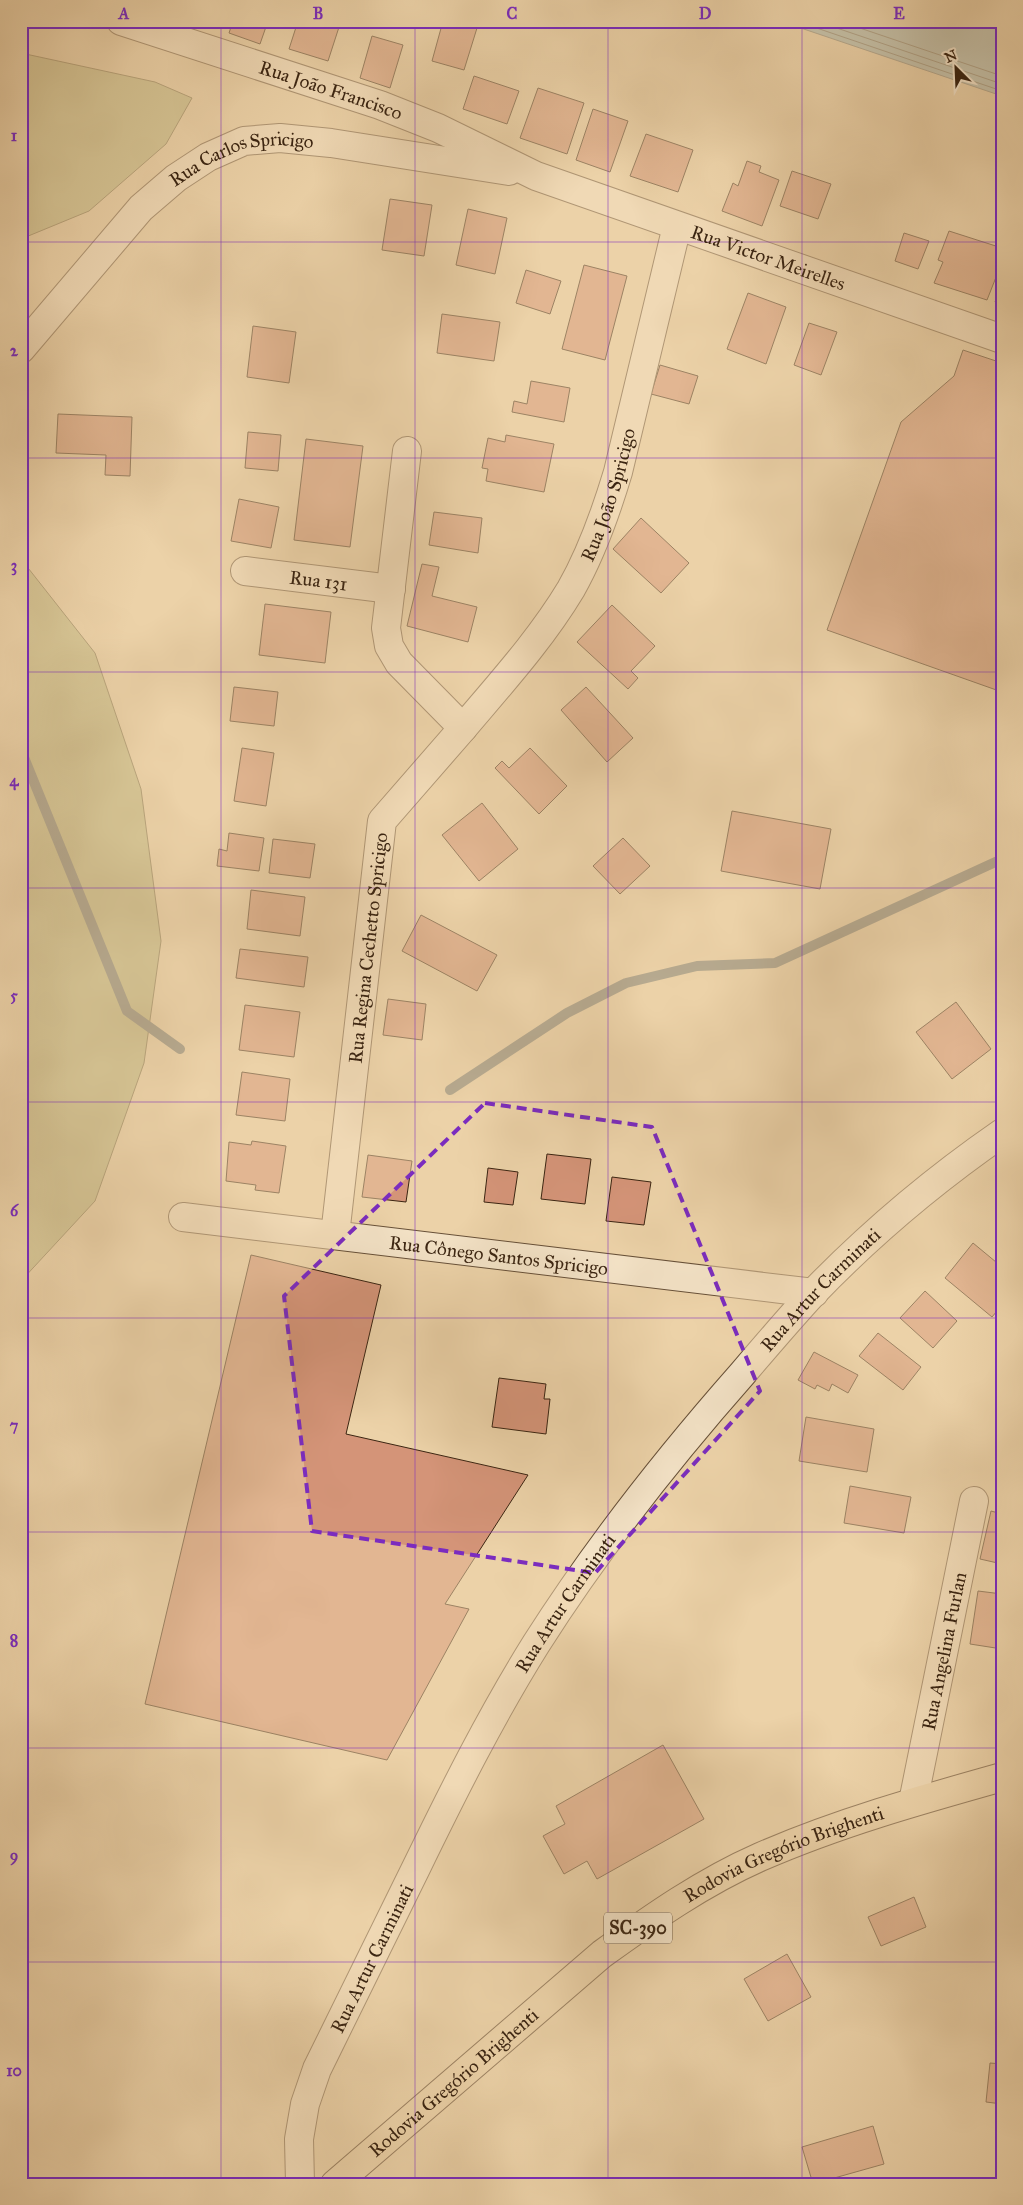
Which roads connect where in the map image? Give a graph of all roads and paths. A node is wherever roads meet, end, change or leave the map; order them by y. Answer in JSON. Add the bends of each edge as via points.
{"nodes":[{"id":1,"x":121,"y":21,"type":"edge"},
{"id":2,"x":536,"y":176,"type":"junction"},
{"id":3,"x":677,"y":226,"type":"junction"},
{"id":4,"x":1002,"y":339,"type":"edge"},
{"id":5,"x":21,"y":348,"type":"edge"},
{"id":6,"x":407,"y":450,"type":"dead end"},
{"id":7,"x":245,"y":571,"type":"dead end"},
{"id":8,"x":391,"y":589,"type":"junction"},
{"id":9,"x":464,"y":728,"type":"junction"},
{"id":10,"x":1002,"y":1133,"type":"edge"},
{"id":11,"x":184,"y":1217,"type":"dead end"},
{"id":12,"x":335,"y":1235,"type":"junction"},
{"id":13,"x":814,"y":1293,"type":"junction"},
{"id":14,"x":974,"y":1501,"type":"dead end"},
{"id":15,"x":1002,"y":1777,"type":"edge"},
{"id":16,"x":913,"y":1802,"type":"junction"},
{"id":17,"x":300,"y":2184,"type":"edge"},
{"id":18,"x":335,"y":2184,"type":"edge"}],
"edges":[{"from":1,"to":2,"type":"street","name":"Rua João Francisco","via":[[380,105],[438,128]]},
{"from":2,"to":3,"type":"street","name":"Rua Victor Meirelles"},
{"from":2,"to":5,"type":"street","name":"Rua Carlos Spricigo","via":[[331,143],[280,138],[244,141],[208,157],[176,178],[141,208]]},
{"from":3,"to":4,"type":"street","name":"Rua Victor Meirelles"},
{"from":3,"to":9,"type":"street","name":"Rua João Spricigo","via":[[618,472],[591,549],[547,624]]},
{"from":6,"to":8,"type":"street"},
{"from":7,"to":8,"type":"street","name":"Rua 131"},
{"from":8,"to":9,"type":"street","via":[[386,628],[389,646],[399,664]]},
{"from":9,"to":12,"type":"street","name":"Rua Regina Cechetto Spricigo","via":[[382,821]]},
{"from":10,"to":13,"type":"street","name":"Rua Artur Carminati","via":[[882,1226]]},
{"from":11,"to":12,"type":"street","name":"Rua Cônego Santos Spricigo"},
{"from":12,"to":13,"type":"street","name":"Rua Cônego Santos Spricigo"},
{"from":13,"to":17,"type":"street","name":"Rua Artur Carminati","via":[[713,1407],[638,1499],[535,1646],[486,1730],[317,2069],[305,2104],[299,2139]]},
{"from":14,"to":16,"type":"street","name":"Rua Angelina Furlan"},
{"from":15,"to":16,"type":"main road","name":"Rodovia Gregório Brighenti","number":"SC-390"},
{"from":16,"to":18,"type":"main road","name":"Rodovia Gregório Brighenti","number":"SC-390","via":[[759,1858],[700,1888],[646,1922],[602,1954]]}]}
